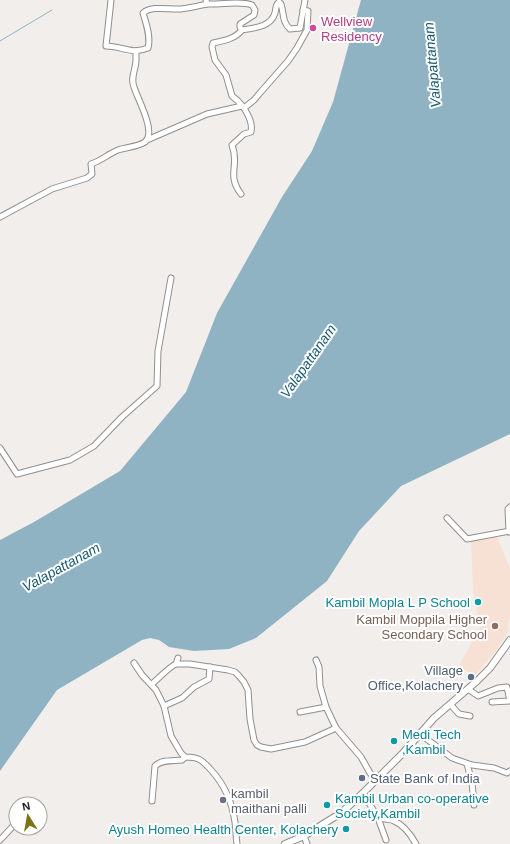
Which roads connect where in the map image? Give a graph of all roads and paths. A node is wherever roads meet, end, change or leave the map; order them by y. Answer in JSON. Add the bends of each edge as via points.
{"nodes":[{"id":1,"x":111,"y":0,"type":"edge"},
{"id":2,"x":305,"y":0,"type":"edge"},
{"id":3,"x":206,"y":2,"type":"edge"},
{"id":4,"x":303,"y":10,"type":"junction"},
{"id":5,"x":242,"y":30,"type":"junction"},
{"id":6,"x":136,"y":51,"type":"junction"},
{"id":7,"x":243,"y":107,"type":"junction"},
{"id":8,"x":147,"y":140,"type":"junction"},
{"id":9,"x":241,"y":194,"type":"dead end"},
{"id":10,"x":0,"y":217,"type":"edge"},
{"id":11,"x":171,"y":278,"type":"dead end"},
{"id":12,"x":0,"y":448,"type":"edge"},
{"id":13,"x":510,"y":507,"type":"edge"},
{"id":14,"x":447,"y":518,"type":"dead end"},
{"id":15,"x":510,"y":531,"type":"edge"},
{"id":16,"x":510,"y":640,"type":"edge"},
{"id":17,"x":178,"y":658,"type":"dead end"},
{"id":18,"x":316,"y":660,"type":"dead end"},
{"id":19,"x":134,"y":663,"type":"dead end"},
{"id":20,"x":176,"y":664,"type":"junction"},
{"id":21,"x":210,"y":667,"type":"junction"},
{"id":22,"x":152,"y":684,"type":"junction"},
{"id":23,"x":468,"y":689,"type":"junction"},
{"id":24,"x":492,"y":702,"type":"dead end"},
{"id":25,"x":450,"y":704,"type":"junction"},
{"id":26,"x":164,"y":706,"type":"junction"},
{"id":27,"x":326,"y":707,"type":"junction"},
{"id":28,"x":300,"y":712,"type":"dead end"},
{"id":29,"x":470,"y":716,"type":"dead end"},
{"id":30,"x":336,"y":728,"type":"junction"},
{"id":31,"x":420,"y":734,"type":"junction"},
{"id":32,"x":185,"y":757,"type":"junction"},
{"id":33,"x":467,"y":764,"type":"junction"},
{"id":34,"x":508,"y":772,"type":"edge"},
{"id":35,"x":510,"y":778,"type":"edge"},
{"id":36,"x":376,"y":780,"type":"junction"},
{"id":37,"x":364,"y":795,"type":"junction"},
{"id":38,"x":152,"y":801,"type":"dead end"},
{"id":39,"x":474,"y":805,"type":"dead end"},
{"id":40,"x":378,"y":818,"type":"junction"},
{"id":41,"x":8,"y":832,"type":"edge"},
{"id":42,"x":304,"y":836,"type":"junction"},
{"id":43,"x":0,"y":840,"type":"edge"},
{"id":44,"x":386,"y":840,"type":"dead end"},
{"id":45,"x":237,"y":844,"type":"edge"},
{"id":46,"x":285,"y":844,"type":"edge"},
{"id":47,"x":308,"y":844,"type":"edge"},
{"id":48,"x":416,"y":844,"type":"edge"}],
"edges":[{"from":1,"to":6,"type":"street","via":[[106,46]]},
{"from":2,"to":4,"type":"street"},
{"from":3,"to":5,"type":"street","via":[[252,5],[254,15],[240,24]]},
{"from":3,"to":6,"type":"street","via":[[183,8],[145,11],[143,13],[149,45],[148,48]]},
{"from":4,"to":5,"type":"street","via":[[300,28],[287,27],[279,2],[270,22],[260,27]]},
{"from":4,"to":7,"type":"street","via":[[308,11],[307,30],[302,41],[254,100]]},
{"from":5,"to":7,"type":"street","via":[[226,40],[213,43],[212,47],[215,60],[226,75],[232,96]]},
{"from":6,"to":8,"type":"street","via":[[132,78],[144,108]]},
{"from":7,"to":8,"type":"street","via":[[207,114]]},
{"from":7,"to":9,"type":"street","via":[[250,120],[251,132],[244,134],[232,145],[235,158],[234,181]]},
{"from":8,"to":10,"type":"street","via":[[91,164],[92,174],[87,178],[52,189]]},
{"from":11,"to":12,"type":"street","via":[[158,351],[157,386],[94,446],[70,460],[17,474]]},
{"from":13,"to":15,"type":"street"},
{"from":14,"to":15,"type":"street","via":[[467,539]]},
{"from":16,"to":23,"type":"main road","via":[[490,668]]},
{"from":17,"to":20,"type":"street"},
{"from":18,"to":27,"type":"street"},
{"from":19,"to":22,"type":"street"},
{"from":20,"to":21,"type":"street"},
{"from":20,"to":22,"type":"street"},
{"from":21,"to":26,"type":"street","via":[[207,682]]},
{"from":21,"to":30,"type":"street","via":[[235,672],[244,682],[248,690],[250,719],[256,745],[271,749],[305,742]]},
{"from":22,"to":26,"type":"street"},
{"from":23,"to":24,"type":"street","via":[[478,696],[507,687],[510,701]]},
{"from":23,"to":25,"type":"main road"},
{"from":25,"to":29,"type":"street","via":[[459,714]]},
{"from":25,"to":31,"type":"main road"},
{"from":26,"to":32,"type":"street","via":[[172,736]]},
{"from":27,"to":28,"type":"street"},
{"from":27,"to":30,"type":"street"},
{"from":30,"to":36,"type":"street","via":[[361,757]]},
{"from":31,"to":33,"type":"street","via":[[452,758]]},
{"from":31,"to":36,"type":"main road"},
{"from":32,"to":38,"type":"street","via":[[182,760],[158,763],[155,766]]},
{"from":32,"to":45,"type":"street","via":[[202,760],[223,784],[235,823]]},
{"from":33,"to":34,"type":"street"},
{"from":33,"to":39,"type":"street"},
{"from":34,"to":35,"type":"street"},
{"from":36,"to":37,"type":"main road"},
{"from":37,"to":40,"type":"street"},
{"from":37,"to":42,"type":"main road"},
{"from":40,"to":44,"type":"street"},
{"from":40,"to":48,"type":"street","via":[[393,820],[401,825]]},
{"from":41,"to":43,"type":"street"},
{"from":42,"to":46,"type":"main road"},
{"from":42,"to":47,"type":"street"}]}
